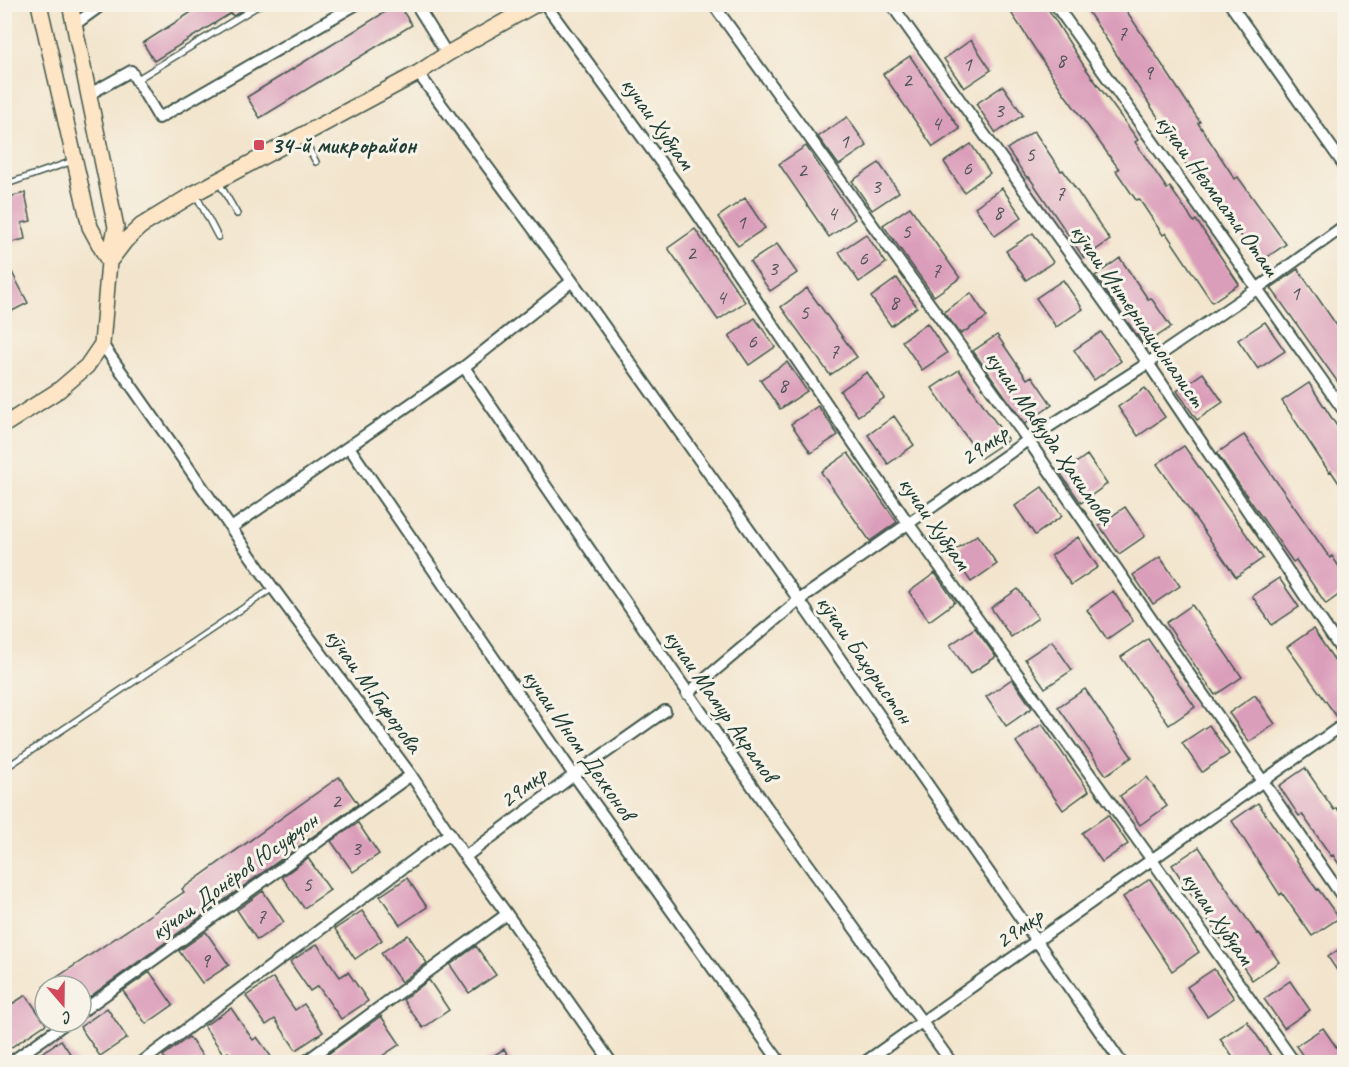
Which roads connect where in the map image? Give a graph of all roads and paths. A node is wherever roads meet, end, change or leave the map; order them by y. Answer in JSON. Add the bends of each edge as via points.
{"nodes":[{"id":1,"x":39,"y":4,"type":"edge"},
{"id":2,"x":70,"y":4,"type":"edge"},
{"id":3,"x":104,"y":4,"type":"edge"},
{"id":4,"x":261,"y":4,"type":"edge"},
{"id":5,"x":357,"y":4,"type":"edge"},
{"id":6,"x":416,"y":4,"type":"edge"},
{"id":7,"x":536,"y":4,"type":"edge"},
{"id":8,"x":545,"y":4,"type":"edge"},
{"id":9,"x":713,"y":4,"type":"edge"},
{"id":10,"x":891,"y":4,"type":"edge"},
{"id":11,"x":1055,"y":4,"type":"edge"},
{"id":12,"x":1230,"y":4,"type":"edge"},
{"id":13,"x":74,"y":25,"type":"junction"},
{"id":14,"x":447,"y":54,"type":"junction"},
{"id":15,"x":418,"y":73,"type":"junction"},
{"id":16,"x":136,"y":80,"type":"junction"},
{"id":17,"x":88,"y":95,"type":"junction"},
{"id":18,"x":302,"y":136,"type":"junction"},
{"id":19,"x":102,"y":156,"type":"junction"},
{"id":20,"x":75,"y":161,"type":"junction"},
{"id":21,"x":316,"y":162,"type":"dead end"},
{"id":22,"x":1344,"y":165,"type":"edge"},
{"id":23,"x":218,"y":181,"type":"junction"},
{"id":24,"x":4,"y":185,"type":"edge"},
{"id":25,"x":195,"y":193,"type":"junction"},
{"id":26,"x":113,"y":208,"type":"junction"},
{"id":27,"x":237,"y":214,"type":"dead end"},
{"id":28,"x":141,"y":226,"type":"junction"},
{"id":29,"x":1344,"y":226,"type":"edge"},
{"id":30,"x":218,"y":237,"type":"dead end"},
{"id":31,"x":109,"y":262,"type":"junction"},
{"id":32,"x":572,"y":281,"type":"junction"},
{"id":33,"x":1258,"y":288,"type":"junction"},
{"id":34,"x":102,"y":344,"type":"junction"},
{"id":35,"x":1148,"y":363,"type":"junction"},
{"id":36,"x":464,"y":367,"type":"junction"},
{"id":37,"x":1344,"y":411,"type":"edge"},
{"id":38,"x":4,"y":425,"type":"edge"},
{"id":39,"x":1028,"y":440,"type":"junction"},
{"id":40,"x":349,"y":447,"type":"junction"},
{"id":41,"x":908,"y":523,"type":"junction"},
{"id":42,"x":231,"y":528,"type":"junction"},
{"id":43,"x":273,"y":588,"type":"junction"},
{"id":44,"x":799,"y":600,"type":"junction"},
{"id":45,"x":1344,"y":654,"type":"edge"},
{"id":46,"x":687,"y":694,"type":"junction"},
{"id":47,"x":665,"y":711,"type":"dead end"},
{"id":48,"x":1344,"y":724,"type":"edge"},
{"id":49,"x":4,"y":769,"type":"edge"},
{"id":50,"x":411,"y":775,"type":"junction"},
{"id":51,"x":574,"y":775,"type":"junction"},
{"id":52,"x":1263,"y":783,"type":"junction"},
{"id":53,"x":450,"y":833,"type":"junction"},
{"id":54,"x":465,"y":857,"type":"junction"},
{"id":55,"x":1152,"y":860,"type":"junction"},
{"id":56,"x":1344,"y":899,"type":"edge"},
{"id":57,"x":507,"y":914,"type":"junction"},
{"id":58,"x":1037,"y":941,"type":"junction"},
{"id":59,"x":93,"y":1003,"type":"edge"},
{"id":60,"x":924,"y":1022,"type":"junction"},
{"id":61,"x":50,"y":1034,"type":"edge"},
{"id":62,"x":605,"y":1060,"type":"edge"},
{"id":63,"x":11,"y":1062,"type":"edge"},
{"id":64,"x":142,"y":1062,"type":"edge"},
{"id":65,"x":305,"y":1062,"type":"edge"},
{"id":66,"x":780,"y":1062,"type":"edge"},
{"id":67,"x":865,"y":1062,"type":"edge"},
{"id":68,"x":951,"y":1062,"type":"edge"},
{"id":69,"x":1121,"y":1062,"type":"edge"},
{"id":70,"x":1294,"y":1062,"type":"edge"}],
"edges":[{"from":1,"to":20,"type":"main road"},
{"from":2,"to":13,"type":"main road"},
{"from":3,"to":13,"type":"street"},
{"from":4,"to":16,"type":"lane"},
{"from":5,"to":16,"type":"street","via":[[159,118]]},
{"from":6,"to":14,"type":"street"},
{"from":7,"to":14,"type":"main road"},
{"from":8,"to":41,"type":"street","name":"кучаи Хубҷам","via":[[681,190]]},
{"from":9,"to":39,"type":"street","name":"кучаи Мавҷуда Ҳакимова"},
{"from":10,"to":35,"type":"street","name":"кӯчаи Интернационалист"},
{"from":11,"to":33,"type":"street","name":"кӯчаи Неъмаати Оташ"},
{"from":12,"to":22,"type":"street"},
{"from":13,"to":17,"type":"main road"},
{"from":14,"to":15,"type":"main road"},
{"from":15,"to":18,"type":"main road"},
{"from":15,"to":32,"type":"street","name":"кӯчаи Баҳористон"},
{"from":16,"to":17,"type":"street","via":[[131,71]]},
{"from":17,"to":19,"type":"main road"},
{"from":18,"to":21,"type":"lane"},
{"from":18,"to":23,"type":"main road"},
{"from":19,"to":20,"type":"main road"},
{"from":19,"to":26,"type":"main road"},
{"from":20,"to":24,"type":"lane"},
{"from":20,"to":31,"type":"main road","via":[[90,227]]},
{"from":23,"to":25,"type":"main road"},
{"from":23,"to":27,"type":"lane"},
{"from":25,"to":28,"type":"main road"},
{"from":25,"to":30,"type":"lane"},
{"from":26,"to":28,"type":"main road","via":[[119,218]]},
{"from":26,"to":31,"type":"main road","via":[[116,227]]},
{"from":28,"to":31,"type":"main road"},
{"from":29,"to":33,"type":"street","name":"29мкр"},
{"from":31,"to":34,"type":"main road"},
{"from":32,"to":36,"type":"street"},
{"from":32,"to":44,"type":"street","name":"кӯчаи Баҳористон"},
{"from":33,"to":35,"type":"street","name":"29мкр"},
{"from":33,"to":37,"type":"street","name":"кӯчаи Неъмаати Оташ"},
{"from":34,"to":38,"type":"main road","via":[[87,366],[59,390]]},
{"from":34,"to":42,"type":"street","name":"кӯчаи М.Гафорова"},
{"from":35,"to":39,"type":"street","name":"29мкр"},
{"from":35,"to":45,"type":"street","name":"кӯчаи Интернационалист"},
{"from":36,"to":40,"type":"street"},
{"from":36,"to":46,"type":"street","name":"кучаи Мамур Акрамов"},
{"from":39,"to":41,"type":"street","name":"29мкр"},
{"from":39,"to":52,"type":"street","name":"кучаи Мавҷуда Ҳакимова"},
{"from":40,"to":42,"type":"street"},
{"from":40,"to":51,"type":"street","name":"кучаи Ином Дехконов"},
{"from":41,"to":44,"type":"street","name":"29мкр"},
{"from":41,"to":55,"type":"street","name":"кучаи Хубҷам"},
{"from":42,"to":43,"type":"street","name":"кӯчаи М.Гафорова"},
{"from":43,"to":49,"type":"lane"},
{"from":43,"to":50,"type":"street","name":"кӯчаи М.Гафорова"},
{"from":44,"to":46,"type":"street","name":"29мкр"},
{"from":44,"to":58,"type":"street","name":"кӯчаи Баҳористон"},
{"from":46,"to":60,"type":"street","name":"кучаи Мамур Акрамов"},
{"from":47,"to":51,"type":"street","name":"29мкр"},
{"from":48,"to":52,"type":"street","name":"29мкр"},
{"from":50,"to":53,"type":"street","name":"кӯчаи М.Гафорова"},
{"from":50,"to":59,"type":"street","name":"кӯчаи Донёров Юсуфҷон"},
{"from":51,"to":54,"type":"street","name":"29мкр"},
{"from":51,"to":66,"type":"street","name":"кучаи Ином Дехконов"},
{"from":52,"to":55,"type":"street","name":"29мкр"},
{"from":52,"to":56,"type":"street","name":"кучаи Мавҷуда Ҳакимова"},
{"from":53,"to":54,"type":"street","name":"кӯчаи М.Гафорова"},
{"from":53,"to":64,"type":"street"},
{"from":54,"to":57,"type":"street","name":"кӯчаи М.Гафорова"},
{"from":55,"to":58,"type":"street","name":"29мкр"},
{"from":55,"to":70,"type":"street","name":"кучаи Хубҷам"},
{"from":57,"to":62,"type":"street","name":"кӯчаи М.Гафорова"},
{"from":57,"to":65,"type":"street"},
{"from":58,"to":60,"type":"street","name":"29мкр"},
{"from":58,"to":69,"type":"street","name":"кӯчаи Баҳористон"},
{"from":60,"to":67,"type":"street","name":"29мкр"},
{"from":60,"to":68,"type":"street","name":"кучаи Мамур Акрамов"},
{"from":61,"to":63,"type":"street"}]}
